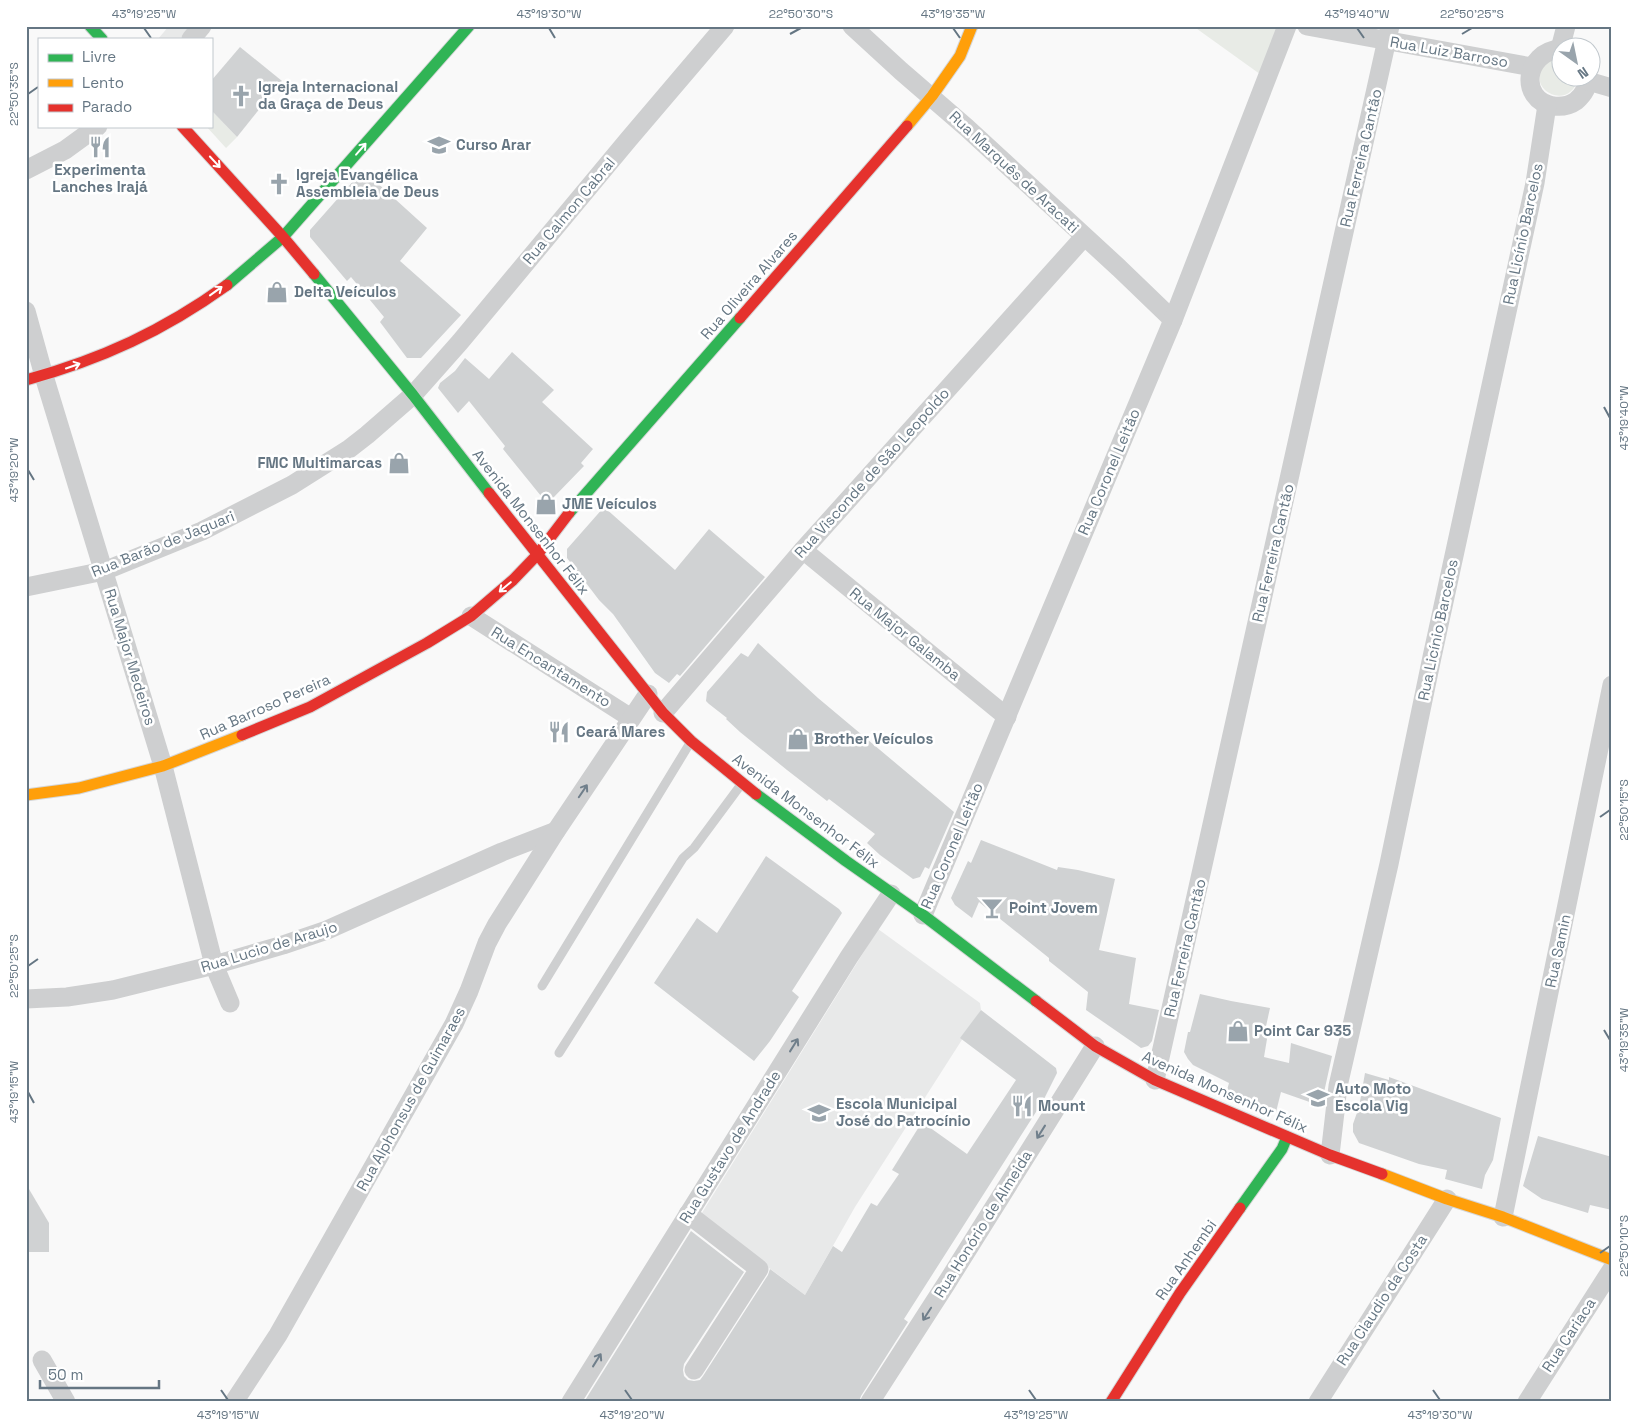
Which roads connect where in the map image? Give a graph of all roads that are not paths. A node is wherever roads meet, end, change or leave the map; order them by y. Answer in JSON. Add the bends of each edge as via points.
{"nodes":[{"id":1,"x":90,"y":26,"type":"edge"},
{"id":2,"x":202,"y":26,"type":"edge"},
{"id":3,"x":469,"y":26,"type":"edge"},
{"id":4,"x":725,"y":26,"type":"edge"},
{"id":5,"x":852,"y":26,"type":"edge"},
{"id":6,"x":972,"y":26,"type":"edge"},
{"id":7,"x":1287,"y":26,"type":"edge"},
{"id":8,"x":1307,"y":26,"type":"edge"},
{"id":9,"x":1389,"y":34,"type":"edge"},
{"id":10,"x":101,"y":38,"type":"edge"},
{"id":11,"x":192,"y":38,"type":"edge"},
{"id":12,"x":1550,"y":50,"type":"edge"},
{"id":13,"x":1532,"y":67,"type":"junction"},
{"id":14,"x":1600,"y":84,"type":"edge"},
{"id":15,"x":1585,"y":88,"type":"edge"},
{"id":16,"x":1612,"y":88,"type":"edge"},
{"id":17,"x":932,"y":96,"type":"junction"},
{"id":18,"x":1548,"y":105,"type":"junction"},
{"id":19,"x":95,"y":128,"type":"edge"},
{"id":20,"x":184,"y":128,"type":"edge"},
{"id":21,"x":26,"y":170,"type":"edge"},
{"id":22,"x":317,"y":198,"type":"junction"},
{"id":23,"x":297,"y":202,"type":"dead end"},
{"id":24,"x":253,"y":203,"type":"junction"},
{"id":25,"x":267,"y":205,"type":"dead end"},
{"id":26,"x":1084,"y":236,"type":"junction"},
{"id":27,"x":283,"y":237,"type":"junction"},
{"id":28,"x":311,"y":270,"type":"junction"},
{"id":29,"x":26,"y":311,"type":"edge"},
{"id":30,"x":1173,"y":320,"type":"junction"},
{"id":31,"x":35,"y":378,"type":"edge"},
{"id":32,"x":413,"y":395,"type":"junction"},
{"id":33,"x":803,"y":550,"type":"junction"},
{"id":34,"x":537,"y":555,"type":"junction"},
{"id":35,"x":104,"y":570,"type":"junction"},
{"id":36,"x":26,"y":587,"type":"edge"},
{"id":37,"x":471,"y":616,"type":"junction"},
{"id":38,"x":1612,"y":685,"type":"edge"},
{"id":39,"x":648,"y":694,"type":"junction"},
{"id":40,"x":663,"y":713,"type":"junction"},
{"id":41,"x":631,"y":718,"type":"junction"},
{"id":42,"x":1007,"y":718,"type":"junction"},
{"id":43,"x":691,"y":741,"type":"junction"},
{"id":44,"x":163,"y":766,"type":"junction"},
{"id":45,"x":742,"y":784,"type":"junction"},
{"id":46,"x":26,"y":795,"type":"edge"},
{"id":47,"x":556,"y":831,"type":"junction"},
{"id":48,"x":892,"y":894,"type":"junction"},
{"id":49,"x":923,"y":915,"type":"junction"},
{"id":50,"x":214,"y":965,"type":"junction"},
{"id":51,"x":542,"y":986,"type":"dead end"},
{"id":52,"x":26,"y":999,"type":"edge"},
{"id":53,"x":230,"y":1003,"type":"dead end"},
{"id":54,"x":1095,"y":1046,"type":"junction"},
{"id":55,"x":559,"y":1053,"type":"dead end"},
{"id":56,"x":1155,"y":1080,"type":"junction"},
{"id":57,"x":1287,"y":1137,"type":"junction"},
{"id":58,"x":1330,"y":1155,"type":"junction"},
{"id":59,"x":1447,"y":1199,"type":"junction"},
{"id":60,"x":688,"y":1214,"type":"junction"},
{"id":61,"x":1502,"y":1217,"type":"junction"},
{"id":62,"x":1612,"y":1260,"type":"edge"},
{"id":63,"x":1612,"y":1269,"type":"edge"},
{"id":64,"x":42,"y":1360,"type":"dead end"},
{"id":65,"x":694,"y":1370,"type":"dead end"},
{"id":66,"x":66,"y":1402,"type":"edge"},
{"id":67,"x":234,"y":1402,"type":"edge"},
{"id":68,"x":571,"y":1402,"type":"edge"},
{"id":69,"x":870,"y":1402,"type":"edge"},
{"id":70,"x":1111,"y":1402,"type":"edge"},
{"id":71,"x":1318,"y":1402,"type":"edge"},
{"id":72,"x":1527,"y":1402,"type":"edge"}],
"edges":[{"from":1,"to":10,"type":"main road"},
{"from":2,"to":11,"type":"street"},
{"from":22,"to":3,"type":"main road","one_way":true},
{"from":4,"to":32,"type":"street","name":"Rua Calmon Cabral"},
{"from":5,"to":17,"type":"street","name":"Rua Marquês de Aracati"},
{"from":6,"to":17,"type":"main road","name":"Rua Oliveira Alvares","via":[[960,56]]},
{"from":7,"to":30,"type":"street","name":"Rua Coronel Leitão"},
{"from":8,"to":9,"type":"street","name":"Rua Luiz Barroso"},
{"from":9,"to":13,"type":"street","name":"Rua Luiz Barroso"},
{"from":9,"to":56,"type":"street","name":"Rua Ferreira Cantão"},
{"from":12,"to":13,"type":"street","via":[[1543,53]]},
{"from":13,"to":18,"type":"street","via":[[1530,85],[1540,100]]},
{"from":14,"to":16,"type":"street"},
{"from":15,"to":18,"type":"street","via":[[1574,103],[1561,107]]},
{"from":17,"to":26,"type":"street","name":"Rua Marquês de Aracati"},
{"from":17,"to":34,"type":"main road","name":"Rua Oliveira Alvares","via":[[564,519]]},
{"from":18,"to":58,"type":"street","name":"Rua Licínio Barcelos","via":[[1536,182],[1338,1086]]},
{"from":19,"to":21,"type":"street","via":[[65,150]]},
{"from":20,"to":24,"type":"main road","name":"Avenida Monsenhor Félix","one_way":true},
{"from":22,"to":23,"type":"main road"},
{"from":22,"to":27,"type":"main road"},
{"from":22,"to":28,"type":"main road","via":[[288,236],[309,260]]},
{"from":24,"to":25,"type":"main road"},
{"from":24,"to":27,"type":"main road","name":"Avenida Monsenhor Félix"},
{"from":26,"to":30,"type":"street","name":"Rua Marquês de Aracati"},
{"from":26,"to":33,"type":"street","name":"Rua Visconde de São Leopoldo"},
{"from":27,"to":28,"type":"main road","name":"Avenida Monsenhor Félix"},
{"from":31,"to":27,"type":"main road","one_way":true,"via":[[110,353],[177,318],[251,266]]},
{"from":28,"to":32,"type":"main road","name":"Avenida Monsenhor Félix"},
{"from":29,"to":31,"type":"street","name":"Rua Major Medeiros"},
{"from":30,"to":42,"type":"street","name":"Rua Coronel Leitão"},
{"from":31,"to":35,"type":"street","name":"Rua Major Medeiros"},
{"from":32,"to":34,"type":"main road","name":"Avenida Monsenhor Félix"},
{"from":32,"to":35,"type":"street","name":"Rua Barão de Jaguari","via":[[349,449],[292,485],[202,531]]},
{"from":33,"to":40,"type":"street","name":"Rua Visconde de São Leopoldo"},
{"from":33,"to":42,"type":"street","name":"Rua Major Galamba"},
{"from":34,"to":37,"type":"main road","name":"Rua Barroso Pereira","one_way":true},
{"from":34,"to":39,"type":"main road","name":"Avenida Monsenhor Félix"},
{"from":35,"to":36,"type":"street","name":"Rua Barão de Jaguari"},
{"from":35,"to":44,"type":"street","name":"Rua Major Medeiros"},
{"from":37,"to":41,"type":"street","name":"Rua Encantamento"},
{"from":37,"to":44,"type":"main road","name":"Rua Barroso Pereira","via":[[310,707]]},
{"from":38,"to":61,"type":"street","name":"Rua Samin"},
{"from":39,"to":40,"type":"main road","name":"Avenida Monsenhor Félix"},
{"from":39,"to":41,"type":"street","name":"Rua Alphonsus de Guimaraes"},
{"from":40,"to":43,"type":"main road","name":"Avenida Monsenhor Félix"},
{"from":47,"to":41,"type":"street","name":"Rua Alphonsus de Guimaraes","one_way":true},
{"from":42,"to":49,"type":"street","name":"Rua Coronel Leitão"},
{"from":43,"to":45,"type":"main road","name":"Avenida Monsenhor Félix"},
{"from":43,"to":51,"type":"lane"},
{"from":44,"to":46,"type":"main road","name":"Rua Barroso Pereira","via":[[79,788]]},
{"from":44,"to":50,"type":"street","name":"Rua Major Medeiros"},
{"from":45,"to":48,"type":"main road","name":"Avenida Monsenhor Félix"},
{"from":45,"to":55,"type":"lane","via":[[683,858]]},
{"from":47,"to":50,"type":"street","name":"Rua Lucio de Araujo","via":[[327,930]]},
{"from":47,"to":67,"type":"street","name":"Rua Alphonsus de Guimaraes","via":[[496,924],[454,1024],[278,1335]]},
{"from":48,"to":49,"type":"main road","name":"Avenida Monsenhor Félix"},
{"from":60,"to":48,"type":"street","name":"Rua Gustavo de Andrade","one_way":true},
{"from":49,"to":54,"type":"main road","name":"Avenida Monsenhor Félix"},
{"from":50,"to":52,"type":"street","name":"Rua Lucio de Araujo","via":[[113,990]]},
{"from":50,"to":53,"type":"street","name":"Rua Major Medeiros"},
{"from":54,"to":56,"type":"main road","name":"Avenida Monsenhor Félix"},
{"from":54,"to":69,"type":"street","name":"Rua Honório de Almeida","one_way":true},
{"from":56,"to":57,"type":"main road","name":"Avenida Monsenhor Félix"},
{"from":57,"to":58,"type":"main road","name":"Avenida Monsenhor Félix"},
{"from":57,"to":70,"type":"main road","name":"Rua Anhembi","via":[[1282,1149],[1180,1293]]},
{"from":58,"to":59,"type":"main road","name":"Avenida Monsenhor Félix"},
{"from":59,"to":61,"type":"main road","name":"Avenida Monsenhor Félix"},
{"from":59,"to":71,"type":"street","name":"Rua Claudio da Costa"},
{"from":60,"to":65,"type":"street","via":[[759,1269]]},
{"from":68,"to":60,"type":"street","name":"Rua Gustavo de Andrade","one_way":true},
{"from":61,"to":62,"type":"main road","name":"Avenida Monsenhor Félix"},
{"from":63,"to":72,"type":"street","name":"Rua Cariaca"},
{"from":64,"to":66,"type":"street"}]}
